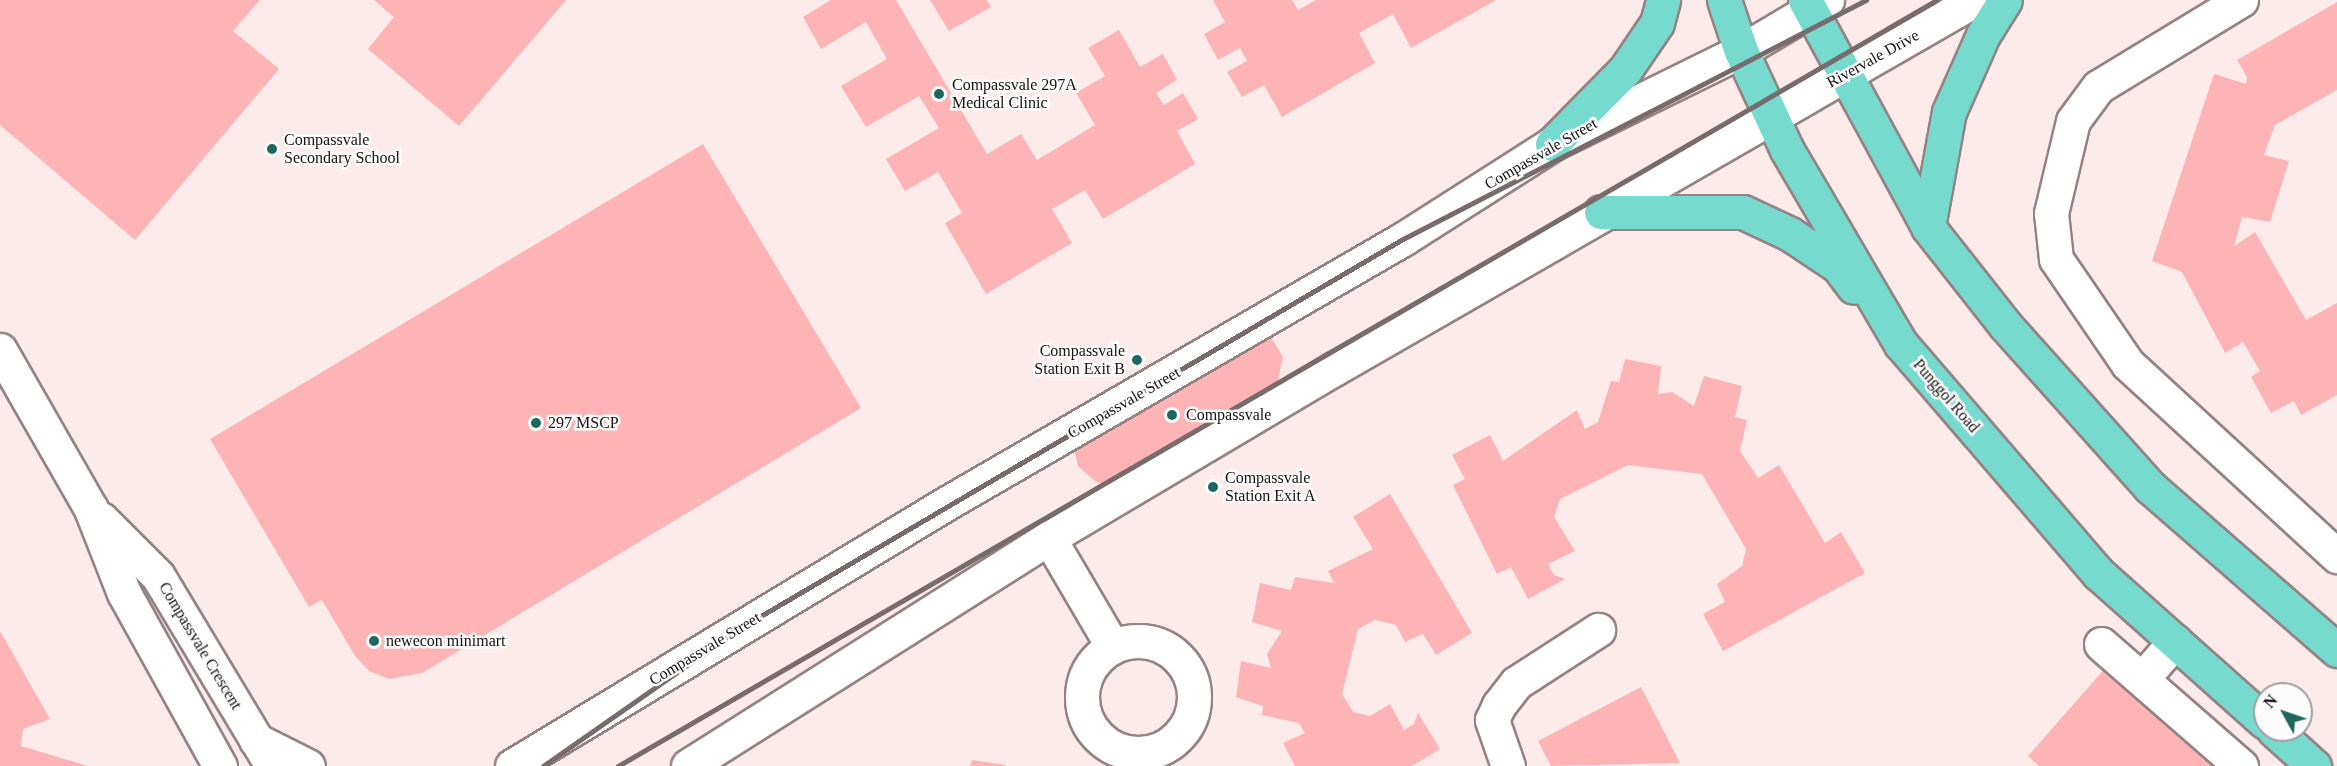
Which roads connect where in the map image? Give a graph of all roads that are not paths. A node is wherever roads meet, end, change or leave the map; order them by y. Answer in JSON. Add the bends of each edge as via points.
{"nodes":[{"id":1,"x":1663,"y":0,"type":"edge"},
{"id":2,"x":1724,"y":0,"type":"edge"},
{"id":3,"x":1975,"y":0,"type":"edge"},
{"id":4,"x":2005,"y":0,"type":"edge"},
{"id":5,"x":2241,"y":0,"type":"edge"},
{"id":6,"x":1814,"y":4,"type":"edge"},
{"id":7,"x":1741,"y":51,"type":"junction"},
{"id":8,"x":1845,"y":73,"type":"junction"},
{"id":9,"x":1772,"y":119,"type":"junction"},
{"id":10,"x":1552,"y":144,"type":"junction"},
{"id":11,"x":1601,"y":212,"type":"junction"},
{"id":12,"x":1928,"y":227,"type":"junction"},
{"id":13,"x":1901,"y":344,"type":"junction"},
{"id":14,"x":0,"y":350,"type":"edge"},
{"id":15,"x":92,"y":509,"type":"junction"},
{"id":16,"x":1049,"y":538,"type":"junction"},
{"id":17,"x":2337,"y":556,"type":"edge"},
{"id":18,"x":1598,"y":630,"type":"dead end"},
{"id":19,"x":2175,"y":641,"type":"junction"},
{"id":20,"x":2101,"y":644,"type":"dead end"},
{"id":21,"x":1113,"y":647,"type":"junction"},
{"id":22,"x":2337,"y":650,"type":"edge"},
{"id":23,"x":2142,"y":680,"type":"junction"},
{"id":24,"x":2253,"y":711,"type":"edge"},
{"id":25,"x":2287,"y":742,"type":"edge"},
{"id":26,"x":264,"y":753,"type":"edge"},
{"id":27,"x":1174,"y":756,"type":"edge"},
{"id":28,"x":220,"y":766,"type":"edge"},
{"id":29,"x":308,"y":766,"type":"edge"},
{"id":30,"x":512,"y":766,"type":"edge"},
{"id":31,"x":688,"y":766,"type":"edge"},
{"id":32,"x":1508,"y":766,"type":"edge"},
{"id":33,"x":2241,"y":766,"type":"edge"},
{"id":34,"x":2314,"y":766,"type":"edge"}],
"edges":[{"from":1,"to":10,"type":"main road","via":[[1657,23],[1625,70]]},
{"from":2,"to":7,"type":"main road","name":"Punggol Road"},
{"from":3,"to":8,"type":"street","name":"Rivervale Drive"},
{"from":4,"to":12,"type":"main road","via":[[1983,35],[1949,112]]},
{"from":5,"to":17,"type":"street","via":[[2098,87],[2073,121],[2051,213],[2056,259],[2128,364]]},
{"from":6,"to":7,"type":"street"},
{"from":6,"to":8,"type":"main road"},
{"from":7,"to":9,"type":"main road","name":"Punggol Road"},
{"from":7,"to":10,"type":"street","name":"Compassvale Street"},
{"from":8,"to":9,"type":"street","name":"Rivervale Drive"},
{"from":8,"to":12,"type":"main road"},
{"from":9,"to":11,"type":"street"},
{"from":9,"to":13,"type":"main road","name":"Punggol Road"},
{"from":10,"to":30,"type":"street","name":"Compassvale Street","via":[[1394,245],[947,502]]},
{"from":11,"to":13,"type":"main road","via":[[1743,212],[1790,234],[1838,266]]},
{"from":11,"to":16,"type":"street"},
{"from":12,"to":22,"type":"main road","via":[[2006,326],[2150,487]]},
{"from":13,"to":19,"type":"main road","name":"Punggol Road","via":[[2099,574]]},
{"from":14,"to":15,"type":"street","name":"Compassvale Crescent"},
{"from":15,"to":26,"type":"street","name":"Compassvale Crescent","via":[[158,576]]},
{"from":15,"to":28,"type":"street","name":"Compassvale Crescent","via":[[124,593]]},
{"from":16,"to":21,"type":"street"},
{"from":16,"to":31,"type":"street"},
{"from":18,"to":32,"type":"street","via":[[1516,683],[1499,705],[1492,720]]},
{"from":19,"to":23,"type":"street"},
{"from":19,"to":24,"type":"main road","name":"Punggol Road"},
{"from":20,"to":23,"type":"street"},
{"from":21,"to":27,"type":"street","via":[[1134,641],[1155,643],[1174,654],[1188,670],[1195,691],[1193,712]]},
{"from":21,"to":27,"type":"street","via":[[1097,659],[1086,676],[1082,696],[1094,733],[1110,746],[1128,753]]},
{"from":23,"to":33,"type":"street"},
{"from":25,"to":34,"type":"main road"},
{"from":26,"to":29,"type":"street"}]}
